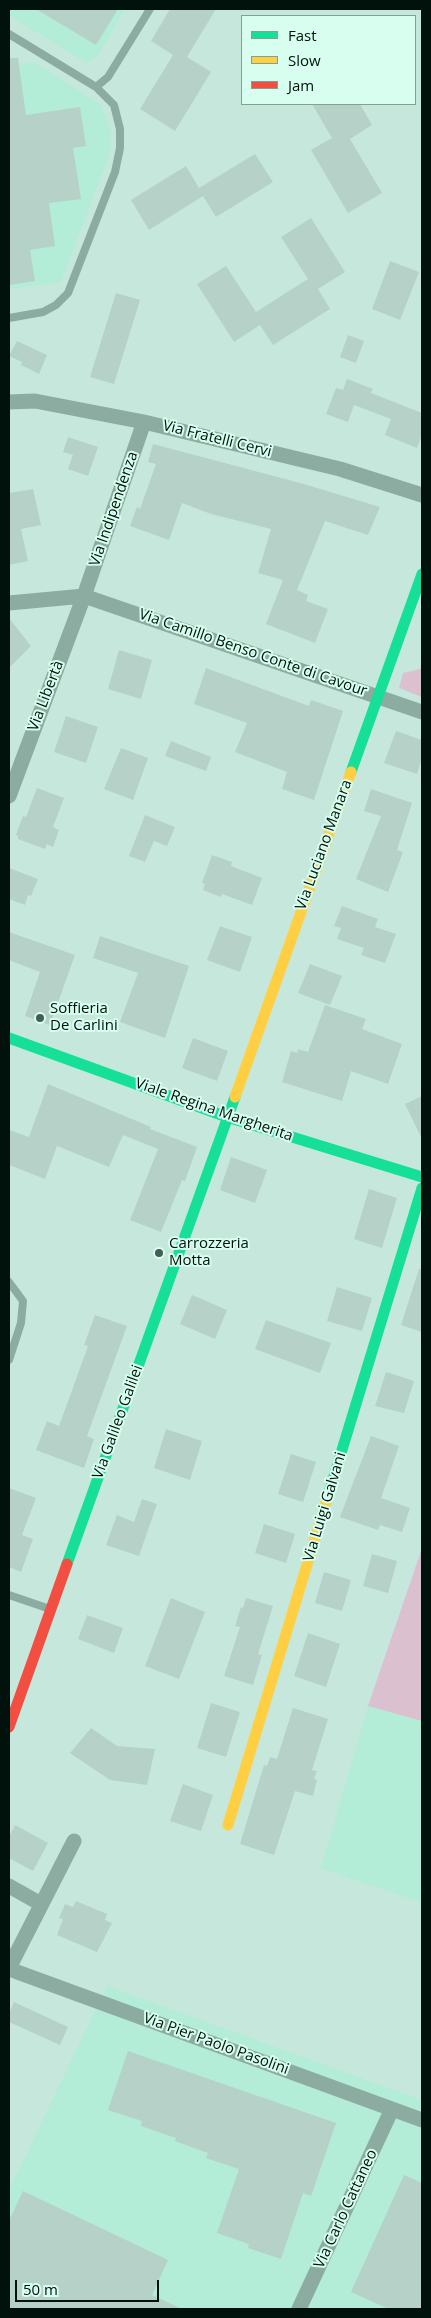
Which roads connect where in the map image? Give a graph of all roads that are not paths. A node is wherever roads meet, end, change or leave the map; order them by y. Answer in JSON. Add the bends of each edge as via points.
{"nodes":[{"id":1,"x":150,"y":9,"type":"edge"},
{"id":2,"x":9,"y":34,"type":"edge"},
{"id":3,"x":96,"y":87,"type":"junction"},
{"id":4,"x":9,"y":318,"type":"edge"},
{"id":5,"x":9,"y":402,"type":"edge"},
{"id":6,"x":144,"y":422,"type":"junction"},
{"id":7,"x":422,"y":495,"type":"edge"},
{"id":8,"x":422,"y":574,"type":"edge"},
{"id":9,"x":84,"y":596,"type":"junction"},
{"id":10,"x":9,"y":603,"type":"edge"},
{"id":11,"x":378,"y":696,"type":"junction"},
{"id":12,"x":422,"y":712,"type":"edge"},
{"id":13,"x":9,"y":796,"type":"edge"},
{"id":14,"x":9,"y":1038,"type":"edge"},
{"id":15,"x":227,"y":1117,"type":"junction"},
{"id":16,"x":422,"y":1177,"type":"edge"},
{"id":17,"x":422,"y":1188,"type":"edge"},
{"id":18,"x":9,"y":1282,"type":"edge"},
{"id":19,"x":9,"y":1360,"type":"edge"},
{"id":20,"x":9,"y":1595,"type":"edge"},
{"id":21,"x":52,"y":1610,"type":"junction"},
{"id":22,"x":9,"y":1727,"type":"edge"},
{"id":23,"x":228,"y":1825,"type":"dead end"},
{"id":24,"x":74,"y":1841,"type":"dead end"},
{"id":25,"x":9,"y":1886,"type":"edge"},
{"id":26,"x":41,"y":1904,"type":"junction"},
{"id":27,"x":9,"y":1968,"type":"edge"},
{"id":28,"x":392,"y":2109,"type":"junction"},
{"id":29,"x":422,"y":2120,"type":"edge"},
{"id":30,"x":299,"y":2309,"type":"edge"}],
"edges":[{"from":1,"to":3,"type":"lane","via":[[108,77]]},
{"from":2,"to":3,"type":"lane"},
{"from":3,"to":4,"type":"lane","via":[[114,105],[120,129],[120,148],[114,172],[68,293],[43,312]]},
{"from":5,"to":6,"type":"street","name":"Via Fratelli Cervi","via":[[35,401]]},
{"from":6,"to":7,"type":"street","name":"Via Fratelli Cervi","via":[[340,470]]},
{"from":6,"to":9,"type":"street","name":"Via Indipendenza"},
{"from":8,"to":11,"type":"street","name":"Via Luciano Manara"},
{"from":9,"to":10,"type":"street"},
{"from":9,"to":11,"type":"street","name":"Via Camillo Benso Conte di Cavour"},
{"from":9,"to":13,"type":"street","name":"Via Libertà"},
{"from":11,"to":12,"type":"street","name":"Via Camillo Benso Conte di Cavour"},
{"from":11,"to":15,"type":"street","name":"Via Luciano Manara"},
{"from":14,"to":15,"type":"street","name":"Viale Regina Margherita"},
{"from":15,"to":16,"type":"street","name":"Viale Regina Margherita"},
{"from":15,"to":21,"type":"street","name":"Via Galileo Galilei"},
{"from":17,"to":23,"type":"street","name":"Via Luigi Galvani"},
{"from":18,"to":19,"type":"lane","via":[[23,1301],[21,1323]]},
{"from":20,"to":21,"type":"lane"},
{"from":21,"to":22,"type":"street","name":"Via Galileo Galilei"},
{"from":24,"to":26,"type":"street"},
{"from":25,"to":26,"type":"street"},
{"from":26,"to":27,"type":"street"},
{"from":27,"to":28,"type":"street","name":"Via Pier Paolo Pasolini"},
{"from":28,"to":29,"type":"street","name":"Via Pier Paolo Pasolini"},
{"from":28,"to":30,"type":"street","name":"Via Carlo Cattaneo"}]}
